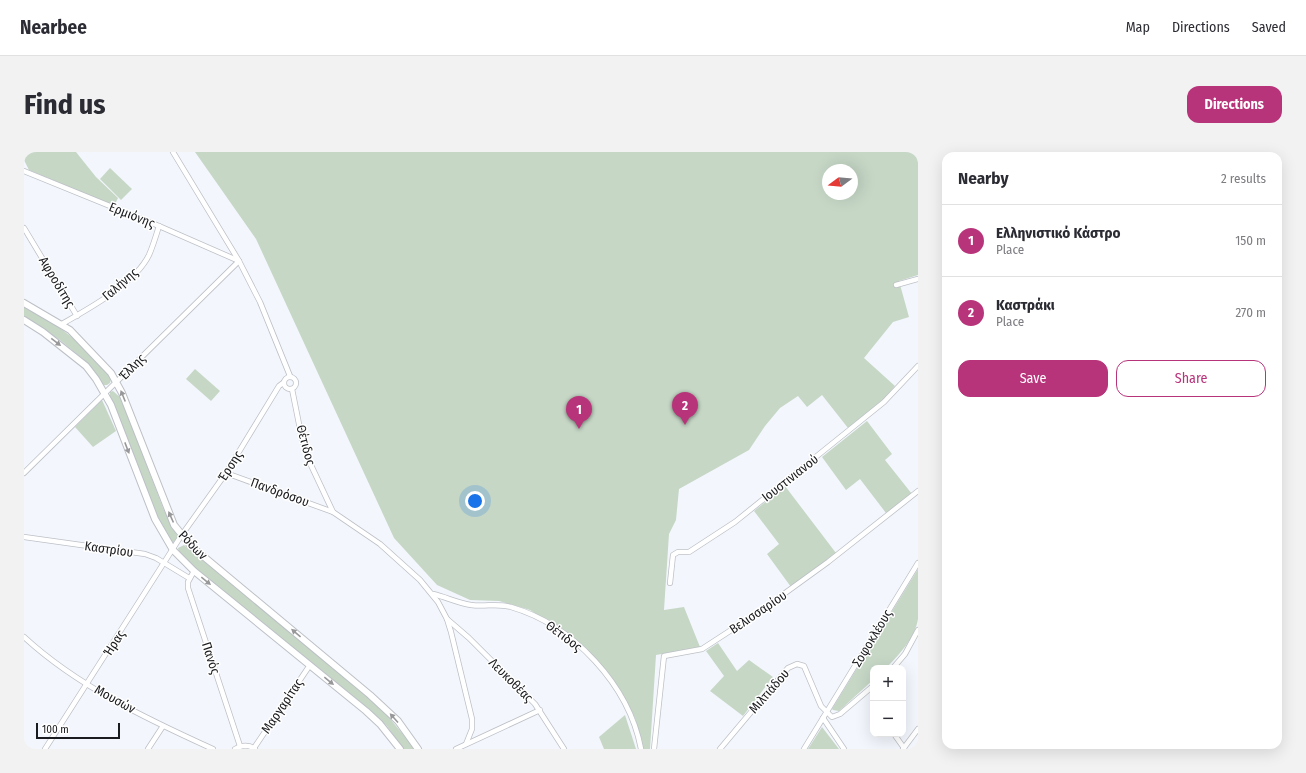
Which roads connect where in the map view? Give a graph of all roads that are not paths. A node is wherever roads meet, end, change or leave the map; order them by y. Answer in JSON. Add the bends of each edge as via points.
{"nodes":[{"id":1,"x":173,"y":152,"type":"edge"},
{"id":2,"x":24,"y":171,"type":"edge"},
{"id":3,"x":160,"y":226,"type":"junction"},
{"id":4,"x":24,"y":228,"type":"edge"},
{"id":5,"x":239,"y":261,"type":"junction"},
{"id":6,"x":918,"y":279,"type":"edge"},
{"id":7,"x":896,"y":285,"type":"dead end"},
{"id":8,"x":24,"y":303,"type":"edge"},
{"id":9,"x":77,"y":316,"type":"junction"},
{"id":10,"x":24,"y":320,"type":"edge"},
{"id":11,"x":62,"y":324,"type":"junction"},
{"id":12,"x":918,"y":366,"type":"edge"},
{"id":13,"x":290,"y":376,"type":"junction"},
{"id":14,"x":117,"y":382,"type":"junction"},
{"id":15,"x":283,"y":383,"type":"junction"},
{"id":16,"x":286,"y":388,"type":"junction"},
{"id":17,"x":292,"y":389,"type":"junction"},
{"id":18,"x":105,"y":393,"type":"junction"},
{"id":19,"x":275,"y":394,"type":"junction"},
{"id":20,"x":24,"y":473,"type":"edge"},
{"id":21,"x":226,"y":473,"type":"junction"},
{"id":22,"x":918,"y":491,"type":"edge"},
{"id":23,"x":333,"y":512,"type":"junction"},
{"id":24,"x":182,"y":536,"type":"junction"},
{"id":25,"x":24,"y":537,"type":"edge"},
{"id":26,"x":173,"y":550,"type":"junction"},
{"id":27,"x":918,"y":563,"type":"edge"},
{"id":28,"x":164,"y":564,"type":"junction"},
{"id":29,"x":194,"y":571,"type":"junction"},
{"id":30,"x":189,"y":578,"type":"junction"},
{"id":31,"x":670,"y":584,"type":"dead end"},
{"id":32,"x":433,"y":594,"type":"junction"},
{"id":33,"x":447,"y":619,"type":"junction"},
{"id":34,"x":918,"y":630,"type":"edge"},
{"id":35,"x":24,"y":637,"type":"edge"},
{"id":36,"x":310,"y":665,"type":"junction"},
{"id":37,"x":896,"y":665,"type":"edge"},
{"id":38,"x":88,"y":684,"type":"junction"},
{"id":39,"x":870,"y":689,"type":"edge"},
{"id":40,"x":540,"y":710,"type":"junction"},
{"id":41,"x":826,"y":713,"type":"junction"},
{"id":42,"x":823,"y":718,"type":"junction"},
{"id":43,"x":163,"y":726,"type":"junction"},
{"id":44,"x":918,"y":729,"type":"edge"},
{"id":45,"x":896,"y":737,"type":"edge"},
{"id":46,"x":466,"y":744,"type":"junction"},
{"id":47,"x":240,"y":746,"type":"junction"},
{"id":48,"x":254,"y":748,"type":"edge"},
{"id":49,"x":903,"y":748,"type":"edge"},
{"id":50,"x":45,"y":749,"type":"edge"},
{"id":51,"x":148,"y":749,"type":"edge"},
{"id":52,"x":213,"y":749,"type":"edge"},
{"id":53,"x":235,"y":749,"type":"edge"},
{"id":54,"x":400,"y":749,"type":"edge"},
{"id":55,"x":418,"y":749,"type":"edge"},
{"id":56,"x":456,"y":749,"type":"edge"},
{"id":57,"x":564,"y":749,"type":"edge"},
{"id":58,"x":641,"y":749,"type":"edge"},
{"id":59,"x":654,"y":749,"type":"edge"},
{"id":60,"x":720,"y":749,"type":"edge"},
{"id":61,"x":804,"y":749,"type":"edge"},
{"id":62,"x":844,"y":749,"type":"edge"}],
"edges":[{"from":1,"to":5,"type":"street"},
{"from":2,"to":3,"type":"street","name":"Ερμιόνης"},
{"from":3,"to":5,"type":"street","name":"Ερμιόνης"},
{"from":3,"to":9,"type":"street","name":"Γαλήνης","via":[[148,256],[140,267],[122,285]]},
{"from":4,"to":9,"type":"street","name":"Αφροδίτης"},
{"from":5,"to":13,"type":"street","via":[[260,302]]},
{"from":5,"to":14,"type":"street","name":"Έλλης"},
{"from":6,"to":7,"type":"street"},
{"from":8,"to":11,"type":"street","name":"Ρόδων"},
{"from":9,"to":11,"type":"street","name":"Γαλήνης"},
{"from":10,"to":18,"type":"street","name":"Ρόδων","one_way":true,"via":[[86,366]]},
{"from":11,"to":14,"type":"street","name":"Ρόδων","via":[[89,348]]},
{"from":12,"to":31,"type":"street","name":"Ιουστινιανού","via":[[884,402],[735,522],[689,552],[678,552],[673,555]]},
{"from":13,"to":15,"type":"street"},
{"from":13,"to":17,"type":"street","via":[[296,382]]},
{"from":14,"to":18,"type":"street","name":"Έλλης"},
{"from":24,"to":14,"type":"street","name":"Ρόδων","one_way":true,"via":[[168,509]]},
{"from":15,"to":16,"type":"street"},
{"from":15,"to":19,"type":"street","name":"Έρσης"},
{"from":16,"to":17,"type":"street"},
{"from":16,"to":19,"type":"street","name":"Έρσης"},
{"from":17,"to":23,"type":"street","name":"Θέτιδος","via":[[302,439],[310,463]]},
{"from":18,"to":20,"type":"street","name":"Έλλης"},
{"from":18,"to":26,"type":"street","name":"Ρόδων","one_way":true,"via":[[155,519]]},
{"from":19,"to":21,"type":"street","name":"Έρσης"},
{"from":21,"to":23,"type":"street","name":"Πανδρόσου"},
{"from":21,"to":24,"type":"street","name":"Έρσης"},
{"from":22,"to":59,"type":"street","name":"Βελισσαρίου","via":[[759,612],[702,649],[664,656]]},
{"from":23,"to":32,"type":"street","via":[[380,544]]},
{"from":24,"to":26,"type":"street","name":"Ήρας"},
{"from":55,"to":24,"type":"street","name":"Ρόδων","one_way":true,"via":[[385,708]]},
{"from":25,"to":28,"type":"street","name":"Καστρίου","via":[[145,554]]},
{"from":26,"to":28,"type":"street","name":"Ήρας"},
{"from":26,"to":29,"type":"street","name":"Ρόδων"},
{"from":27,"to":41,"type":"street","name":"Σοφοκλέους"},
{"from":28,"to":30,"type":"street","name":"Καστρίου"},
{"from":28,"to":38,"type":"street","name":"Ήρας"},
{"from":29,"to":30,"type":"street"},
{"from":29,"to":36,"type":"street","name":"Ρόδων","one_way":true},
{"from":30,"to":47,"type":"street","name":"Πανός","via":[[188,588]]},
{"from":32,"to":33,"type":"street"},
{"from":32,"to":58,"type":"street","name":"Θέτιδος","via":[[472,605],[508,606],[531,614],[564,634],[591,658],[614,686],[632,719]]},
{"from":33,"to":40,"type":"street","name":"Λευκοθέας"},
{"from":33,"to":46,"type":"street","via":[[472,719],[472,729]]},
{"from":34,"to":37,"type":"street","via":[[908,650]]},
{"from":35,"to":38,"type":"street","name":"Μουσών","via":[[59,666]]},
{"from":36,"to":48,"type":"street","name":"Μαργαρίτας"},
{"from":36,"to":54,"type":"street","name":"Ρόδων","one_way":true,"via":[[380,724]]},
{"from":38,"to":43,"type":"street","name":"Μουσών"},
{"from":38,"to":50,"type":"street","name":"Ήρας"},
{"from":39,"to":41,"type":"street","via":[[840,714],[832,716]]},
{"from":40,"to":46,"type":"street"},
{"from":40,"to":57,"type":"street","name":"Λευκοθέας"},
{"from":41,"to":42,"type":"street","name":"Σοφοκλέους"},
{"from":41,"to":60,"type":"street","name":"Μιλτιάδου","via":[[820,706],[804,666],[790,666]]},
{"from":42,"to":61,"type":"street","name":"Σοφοκλέους"},
{"from":42,"to":62,"type":"street"},
{"from":43,"to":51,"type":"street"},
{"from":43,"to":52,"type":"street","name":"Μουσών"},
{"from":44,"to":49,"type":"street"},
{"from":45,"to":49,"type":"street"},
{"from":46,"to":56,"type":"street"},
{"from":47,"to":48,"type":"street"},
{"from":47,"to":53,"type":"street"}]}
